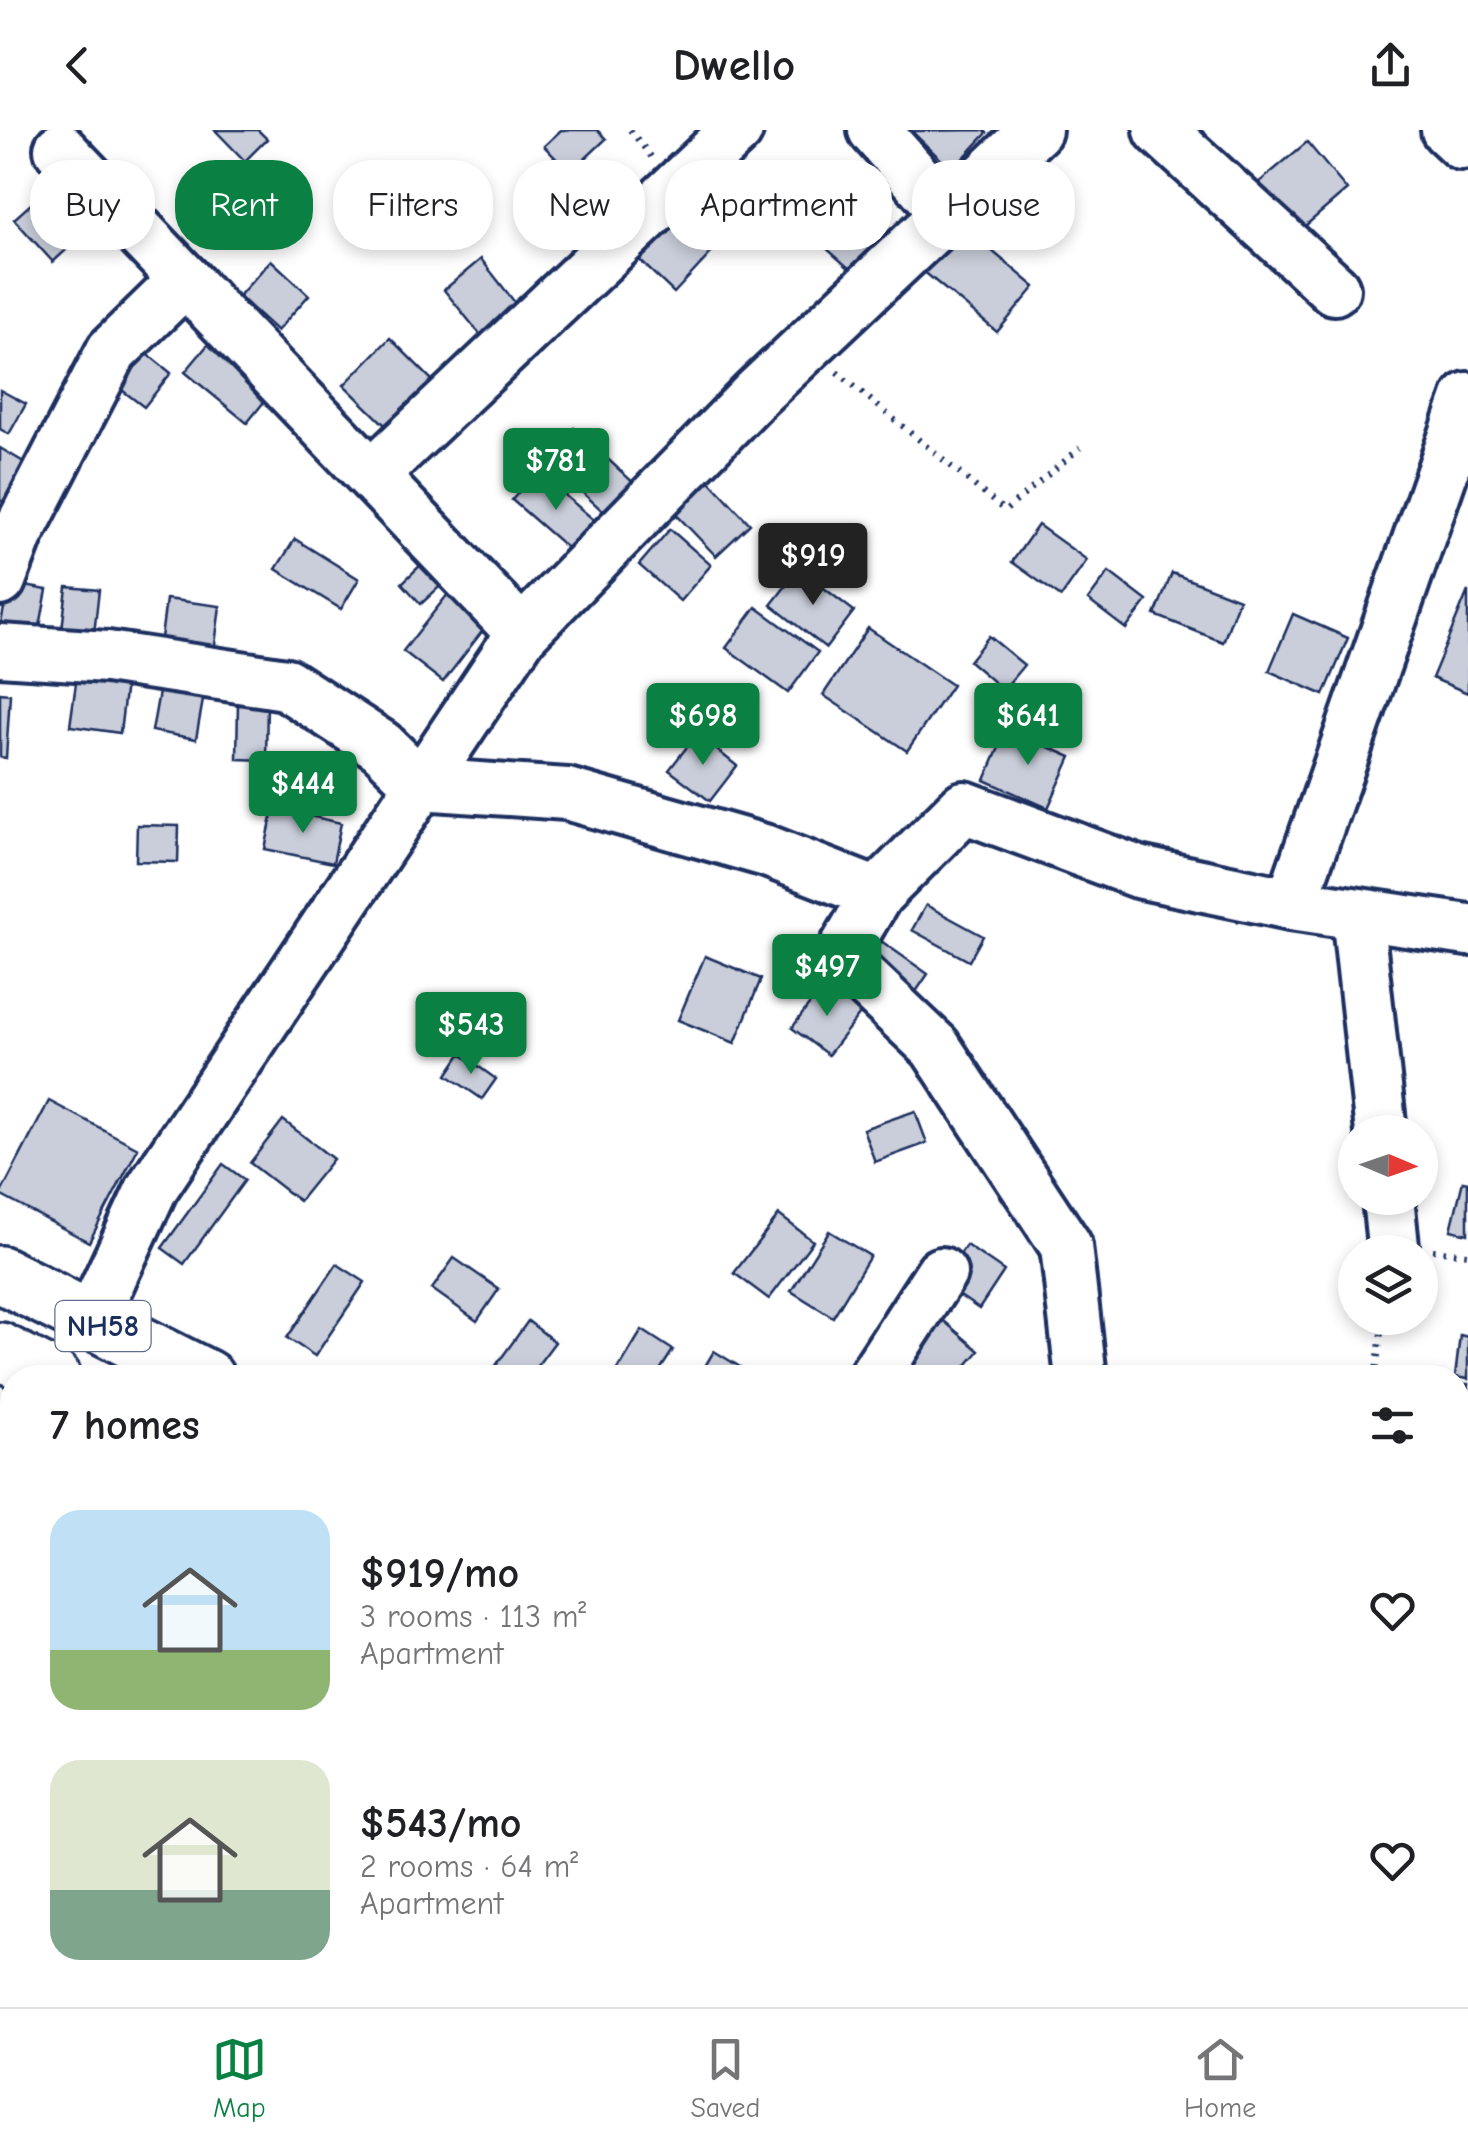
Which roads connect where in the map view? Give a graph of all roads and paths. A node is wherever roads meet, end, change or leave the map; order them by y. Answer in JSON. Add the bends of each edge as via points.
{"nodes":[{"id":1,"x":737,"y":130,"type":"edge"},
{"id":2,"x":874,"y":130,"type":"edge"},
{"id":3,"x":1036,"y":130,"type":"edge"},
{"id":4,"x":1160,"y":130,"type":"edge"},
{"id":5,"x":60,"y":149,"type":"dead end"},
{"id":6,"x":1003,"y":160,"type":"edge"},
{"id":7,"x":912,"y":173,"type":"edge"},
{"id":8,"x":912,"y":245,"type":"edge"},
{"id":9,"x":184,"y":280,"type":"junction"},
{"id":10,"x":1334,"y":289,"type":"dead end"},
{"id":11,"x":806,"y":346,"type":"junction"},
{"id":12,"x":1468,"y":398,"type":"edge"},
{"id":13,"x":1080,"y":448,"type":"dead end"},
{"id":14,"x":372,"y":475,"type":"junction"},
{"id":15,"x":0,"y":580,"type":"edge"},
{"id":16,"x":522,"y":633,"type":"junction"},
{"id":17,"x":0,"y":650,"type":"edge"},
{"id":18,"x":420,"y":784,"type":"junction"},
{"id":19,"x":877,"y":894,"type":"junction"},
{"id":20,"x":1291,"y":904,"type":"junction"},
{"id":21,"x":1357,"y":914,"type":"junction"},
{"id":22,"x":1468,"y":930,"type":"edge"},
{"id":23,"x":1379,"y":1115,"type":"edge"},
{"id":24,"x":941,"y":1273,"type":"dead end"},
{"id":25,"x":0,"y":1274,"type":"edge"},
{"id":26,"x":91,"y":1320,"type":"junction"},
{"id":27,"x":1381,"y":1335,"type":"edge"},
{"id":28,"x":0,"y":1351,"type":"edge"},
{"id":29,"x":27,"y":1365,"type":"edge"},
{"id":30,"x":180,"y":1365,"type":"edge"},
{"id":31,"x":864,"y":1365,"type":"edge"},
{"id":32,"x":1080,"y":1365,"type":"edge"},
{"id":33,"x":1377,"y":1365,"type":"edge"}],
"edges":[{"from":1,"to":14,"type":"street"},
{"from":2,"to":7,"type":"street"},
{"from":3,"to":6,"type":"street"},
{"from":4,"to":10,"type":"street"},
{"from":5,"to":9,"type":"street"},
{"from":8,"to":11,"type":"street"},
{"from":9,"to":14,"type":"street"},
{"from":9,"to":15,"type":"street","via":[[112,351]]},
{"from":11,"to":13,"type":"path","via":[[1004,511]]},
{"from":11,"to":16,"type":"street"},
{"from":12,"to":20,"type":"street"},
{"from":14,"to":16,"type":"street"},
{"from":16,"to":18,"type":"street"},
{"from":17,"to":18,"type":"street","via":[[106,657],[286,684],[380,746]]},
{"from":18,"to":19,"type":"street","via":[[567,794],[767,851]]},
{"from":18,"to":26,"type":"street","via":[[152,1188]]},
{"from":19,"to":20,"type":"street","via":[[964,807],[1138,872]]},
{"from":19,"to":32,"type":"street","via":[[840,957],[935,1047],[1066,1246]]},
{"from":20,"to":21,"type":"street"},
{"from":21,"to":22,"type":"street"},
{"from":21,"to":23,"type":"street"},
{"from":24,"to":31,"type":"street"},
{"from":25,"to":26,"type":"highway","number":"NH58"},
{"from":26,"to":30,"type":"highway","number":"NH58"},
{"from":27,"to":33,"type":"path"},
{"from":28,"to":29,"type":"highway","number":"NH58"}]}
